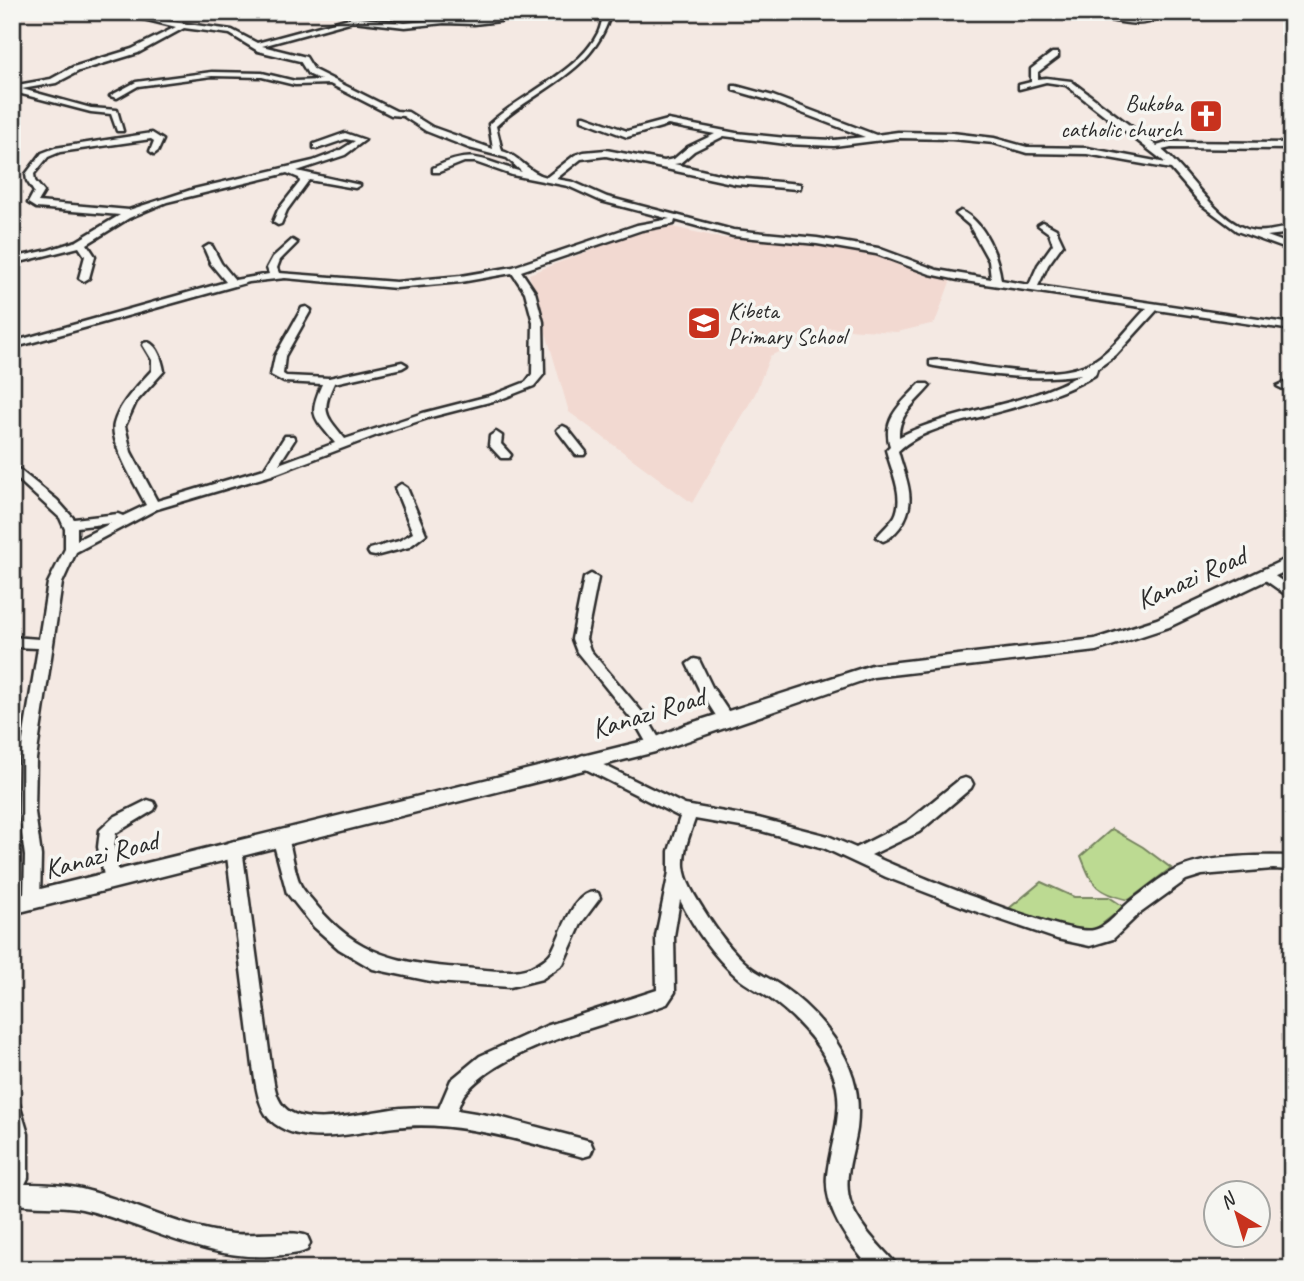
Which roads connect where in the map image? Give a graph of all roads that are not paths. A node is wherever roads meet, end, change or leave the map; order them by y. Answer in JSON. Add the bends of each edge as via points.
{"nodes":[{"id":1,"x":377,"y":12,"type":"edge"},
{"id":2,"x":513,"y":12,"type":"edge"},
{"id":3,"x":608,"y":12,"type":"edge"},
{"id":4,"x":1101,"y":12,"type":"edge"},
{"id":5,"x":122,"y":13,"type":"edge"},
{"id":6,"x":353,"y":19,"type":"junction"},
{"id":7,"x":1147,"y":21,"type":"edge"},
{"id":8,"x":184,"y":25,"type":"junction"},
{"id":9,"x":254,"y":46,"type":"junction"},
{"id":10,"x":1055,"y":55,"type":"dead end"},
{"id":11,"x":331,"y":82,"type":"junction"},
{"id":12,"x":1038,"y":82,"type":"junction"},
{"id":13,"x":1022,"y":87,"type":"dead end"},
{"id":14,"x":12,"y":88,"type":"edge"},
{"id":15,"x":736,"y":88,"type":"dead end"},
{"id":16,"x":114,"y":96,"type":"dead end"},
{"id":17,"x":585,"y":118,"type":"dead end"},
{"id":18,"x":120,"y":129,"type":"dead end"},
{"id":19,"x":643,"y":130,"type":"junction"},
{"id":20,"x":724,"y":133,"type":"junction"},
{"id":21,"x":873,"y":136,"type":"junction"},
{"id":22,"x":317,"y":146,"type":"dead end"},
{"id":23,"x":1292,"y":146,"type":"edge"},
{"id":24,"x":1157,"y":149,"type":"junction"},
{"id":25,"x":155,"y":151,"type":"dead end"},
{"id":26,"x":498,"y":153,"type":"junction"},
{"id":27,"x":599,"y":153,"type":"junction"},
{"id":28,"x":664,"y":164,"type":"junction"},
{"id":29,"x":1176,"y":167,"type":"junction"},
{"id":30,"x":436,"y":170,"type":"dead end"},
{"id":31,"x":286,"y":171,"type":"junction"},
{"id":32,"x":529,"y":176,"type":"junction"},
{"id":33,"x":304,"y":177,"type":"junction"},
{"id":34,"x":547,"y":181,"type":"junction"},
{"id":35,"x":355,"y":185,"type":"dead end"},
{"id":36,"x":797,"y":186,"type":"dead end"},
{"id":37,"x":634,"y":208,"type":"junction"},
{"id":38,"x":131,"y":214,"type":"junction"},
{"id":39,"x":961,"y":214,"type":"dead end"},
{"id":40,"x":679,"y":221,"type":"junction"},
{"id":41,"x":278,"y":222,"type":"dead end"},
{"id":42,"x":1043,"y":225,"type":"dead end"},
{"id":43,"x":1289,"y":230,"type":"edge"},
{"id":44,"x":625,"y":232,"type":"junction"},
{"id":45,"x":1254,"y":235,"type":"junction"},
{"id":46,"x":80,"y":243,"type":"junction"},
{"id":47,"x":292,"y":243,"type":"dead end"},
{"id":48,"x":1288,"y":247,"type":"edge"},
{"id":49,"x":209,"y":248,"type":"dead end"},
{"id":50,"x":12,"y":261,"type":"edge"},
{"id":51,"x":515,"y":270,"type":"junction"},
{"id":52,"x":275,"y":275,"type":"junction"},
{"id":53,"x":84,"y":278,"type":"dead end"},
{"id":54,"x":232,"y":283,"type":"junction"},
{"id":55,"x":996,"y":283,"type":"junction"},
{"id":56,"x":1032,"y":289,"type":"junction"},
{"id":57,"x":1154,"y":307,"type":"junction"},
{"id":58,"x":306,"y":310,"type":"dead end"},
{"id":59,"x":1292,"y":327,"type":"edge"},
{"id":60,"x":12,"y":345,"type":"edge"},
{"id":61,"x":148,"y":345,"type":"dead end"},
{"id":62,"x":934,"y":363,"type":"dead end"},
{"id":63,"x":402,"y":365,"type":"dead end"},
{"id":64,"x":1091,"y":368,"type":"junction"},
{"id":65,"x":329,"y":381,"type":"junction"},
{"id":66,"x":924,"y":386,"type":"dead end"},
{"id":67,"x":563,"y":430,"type":"dead end"},
{"id":68,"x":496,"y":436,"type":"dead end"},
{"id":69,"x":289,"y":439,"type":"dead end"},
{"id":70,"x":343,"y":445,"type":"junction"},
{"id":71,"x":895,"y":445,"type":"junction"},
{"id":72,"x":580,"y":452,"type":"dead end"},
{"id":73,"x":505,"y":454,"type":"dead end"},
{"id":74,"x":12,"y":468,"type":"edge"},
{"id":75,"x":268,"y":472,"type":"junction"},
{"id":76,"x":401,"y":488,"type":"dead end"},
{"id":77,"x":153,"y":506,"type":"junction"},
{"id":78,"x":134,"y":514,"type":"junction"},
{"id":79,"x":69,"y":524,"type":"junction"},
{"id":80,"x":883,"y":537,"type":"dead end"},
{"id":81,"x":71,"y":549,"type":"junction"},
{"id":82,"x":375,"y":552,"type":"dead end"},
{"id":83,"x":1292,"y":561,"type":"edge"},
{"id":84,"x":1266,"y":574,"type":"junction"},
{"id":85,"x":591,"y":578,"type":"dead end"},
{"id":86,"x":1292,"y":595,"type":"edge"},
{"id":87,"x":12,"y":642,"type":"edge"},
{"id":88,"x":45,"y":644,"type":"junction"},
{"id":89,"x":694,"y":664,"type":"dead end"},
{"id":90,"x":725,"y":718,"type":"junction"},
{"id":91,"x":655,"y":745,"type":"junction"},
{"id":92,"x":583,"y":761,"type":"junction"},
{"id":93,"x":965,"y":785,"type":"dead end"},
{"id":94,"x":148,"y":806,"type":"dead end"},
{"id":95,"x":689,"y":813,"type":"junction"},
{"id":96,"x":280,"y":837,"type":"junction"},
{"id":97,"x":234,"y":848,"type":"junction"},
{"id":98,"x":857,"y":855,"type":"junction"},
{"id":99,"x":1292,"y":863,"type":"edge"},
{"id":100,"x":677,"y":873,"type":"junction"},
{"id":101,"x":112,"y":880,"type":"junction"},
{"id":102,"x":592,"y":898,"type":"dead end"},
{"id":103,"x":32,"y":901,"type":"junction"},
{"id":104,"x":12,"y":905,"type":"edge"},
{"id":105,"x":12,"y":1110,"type":"edge"},
{"id":106,"x":444,"y":1119,"type":"junction"},
{"id":107,"x":583,"y":1148,"type":"dead end"},
{"id":108,"x":14,"y":1185,"type":"edge"},
{"id":109,"x":300,"y":1243,"type":"dead end"},
{"id":110,"x":887,"y":1269,"type":"edge"}],
"edges":[{"from":1,"to":6,"type":"street"},
{"from":2,"to":6,"type":"street","via":[[474,22],[405,25]]},
{"from":3,"to":26,"type":"street","via":[[586,54],[492,125]]},
{"from":4,"to":7,"type":"street","via":[[1117,19]]},
{"from":5,"to":8,"type":"street"},
{"from":6,"to":9,"type":"street"},
{"from":8,"to":9,"type":"street","via":[[234,33]]},
{"from":8,"to":14,"type":"street","via":[[135,51],[53,81]]},
{"from":9,"to":11,"type":"street","via":[[303,59],[311,72]]},
{"from":10,"to":12,"type":"street","via":[[1034,71]]},
{"from":11,"to":16,"type":"street","via":[[212,75],[141,83]]},
{"from":11,"to":26,"type":"street","via":[[429,129]]},
{"from":12,"to":13,"type":"street"},
{"from":12,"to":24,"type":"street","via":[[1068,83]]},
{"from":14,"to":18,"type":"street","via":[[114,112]]},
{"from":15,"to":21,"type":"street"},
{"from":17,"to":19,"type":"street","via":[[619,133]]},
{"from":19,"to":20,"type":"street","via":[[671,122]]},
{"from":19,"to":27,"type":"street"},
{"from":20,"to":21,"type":"street","via":[[822,143]]},
{"from":20,"to":28,"type":"street"},
{"from":21,"to":29,"type":"street","via":[[952,136],[1031,150],[1087,151]]},
{"from":22,"to":31,"type":"street","via":[[345,136],[361,140],[332,156]]},
{"from":23,"to":24,"type":"street","via":[[1170,145]]},
{"from":24,"to":29,"type":"street"},
{"from":25,"to":38,"type":"street","via":[[159,140],[150,136],[54,151],[30,174],[39,194],[33,203],[38,206]]},
{"from":26,"to":32,"type":"street","via":[[514,159]]},
{"from":27,"to":28,"type":"street"},
{"from":27,"to":34,"type":"street","via":[[578,157]]},
{"from":28,"to":36,"type":"street","via":[[736,181]]},
{"from":29,"to":45,"type":"street","via":[[1205,203]]},
{"from":30,"to":32,"type":"street","via":[[472,158]]},
{"from":31,"to":33,"type":"street"},
{"from":31,"to":38,"type":"street","via":[[184,195]]},
{"from":32,"to":34,"type":"street"},
{"from":33,"to":35,"type":"street"},
{"from":33,"to":41,"type":"street"},
{"from":34,"to":37,"type":"street"},
{"from":37,"to":40,"type":"street"},
{"from":37,"to":44,"type":"street"},
{"from":38,"to":46,"type":"street"},
{"from":39,"to":55,"type":"street","via":[[973,223],[994,261]]},
{"from":40,"to":44,"type":"street"},
{"from":40,"to":55,"type":"street","via":[[733,233],[851,246],[896,256],[942,274]]},
{"from":42,"to":56,"type":"street","via":[[1053,231],[1058,244]]},
{"from":43,"to":45,"type":"street"},
{"from":43,"to":48,"type":"street","via":[[1281,240]]},
{"from":44,"to":51,"type":"street"},
{"from":45,"to":48,"type":"street"},
{"from":46,"to":50,"type":"street"},
{"from":46,"to":53,"type":"street","via":[[90,256]]},
{"from":47,"to":52,"type":"street","via":[[273,263]]},
{"from":49,"to":54,"type":"street"},
{"from":51,"to":52,"type":"street","via":[[406,285]]},
{"from":51,"to":70,"type":"street","via":[[530,292],[538,322],[538,374],[534,381]]},
{"from":52,"to":54,"type":"street"},
{"from":54,"to":60,"type":"street"},
{"from":55,"to":56,"type":"street"},
{"from":56,"to":57,"type":"street"},
{"from":57,"to":59,"type":"street"},
{"from":57,"to":64,"type":"street"},
{"from":58,"to":65,"type":"street","via":[[280,356],[277,375]]},
{"from":61,"to":77,"type":"street","via":[[158,372],[131,401],[118,426],[125,452]]},
{"from":62,"to":64,"type":"street","via":[[1054,374]]},
{"from":63,"to":65,"type":"street"},
{"from":64,"to":71,"type":"street","via":[[1091,373],[1051,395],[918,431]]},
{"from":65,"to":70,"type":"street","via":[[319,414]]},
{"from":66,"to":71,"type":"street","via":[[896,416],[891,435]]},
{"from":67,"to":72,"type":"street"},
{"from":68,"to":73,"type":"street","via":[[495,445]]},
{"from":69,"to":75,"type":"street"},
{"from":70,"to":75,"type":"street"},
{"from":71,"to":80,"type":"street","via":[[892,450],[906,505],[903,516]]},
{"from":74,"to":79,"type":"street","via":[[53,503]]},
{"from":75,"to":77,"type":"street"},
{"from":76,"to":82,"type":"street","via":[[419,534],[404,544]]},
{"from":77,"to":78,"type":"street"},
{"from":78,"to":79,"type":"street"},
{"from":78,"to":81,"type":"street"},
{"from":79,"to":81,"type":"street"},
{"from":81,"to":88,"type":"street","via":[[55,583]]},
{"from":83,"to":84,"type":"main road","name":"Kanazi Road"},
{"from":84,"to":86,"type":"street"},
{"from":84,"to":90,"type":"main road","name":"Kanazi Road","via":[[1163,622],[1096,645],[872,671]]},
{"from":85,"to":91,"type":"street","via":[[579,639],[583,652],[621,695]]},
{"from":87,"to":88,"type":"street"},
{"from":88,"to":103,"type":"street","via":[[28,759]]},
{"from":89,"to":90,"type":"street"},
{"from":90,"to":91,"type":"main road","name":"Kanazi Road"},
{"from":91,"to":92,"type":"main road","name":"Kanazi Road"},
{"from":92,"to":95,"type":"street"},
{"from":92,"to":96,"type":"main road","name":"Kanazi Road","via":[[335,827]]},
{"from":93,"to":98,"type":"street","via":[[913,827]]},
{"from":94,"to":101,"type":"street","via":[[108,830]]},
{"from":95,"to":98,"type":"street","via":[[791,832]]},
{"from":95,"to":100,"type":"street","via":[[678,846]]},
{"from":96,"to":97,"type":"main road","name":"Kanazi Road"},
{"from":96,"to":102,"type":"street","via":[[293,888],[320,922],[373,961],[435,974],[510,979],[536,974],[557,959],[576,917]]},
{"from":97,"to":101,"type":"main road","name":"Kanazi Road"},
{"from":97,"to":106,"type":"street","via":[[262,1066],[275,1112],[287,1121],[322,1125],[415,1116]]},
{"from":98,"to":99,"type":"street","via":[[975,904],[1090,939],[1107,934],[1180,875],[1202,868]]},
{"from":100,"to":106,"type":"street","via":[[665,936],[666,992],[661,998],[546,1034],[487,1062],[458,1086]]},
{"from":100,"to":110,"type":"street","via":[[694,910],[724,952],[752,979],[800,1011],[842,1072],[848,1122],[837,1175],[838,1195],[855,1233]]},
{"from":101,"to":103,"type":"main road","name":"Kanazi Road"},
{"from":103,"to":104,"type":"main road","name":"Kanazi Road"},
{"from":105,"to":108,"type":"street","via":[[18,1134]]},
{"from":106,"to":107,"type":"street","via":[[520,1131]]},
{"from":108,"to":109,"type":"street","via":[[88,1200],[195,1237],[246,1246]]}]}
